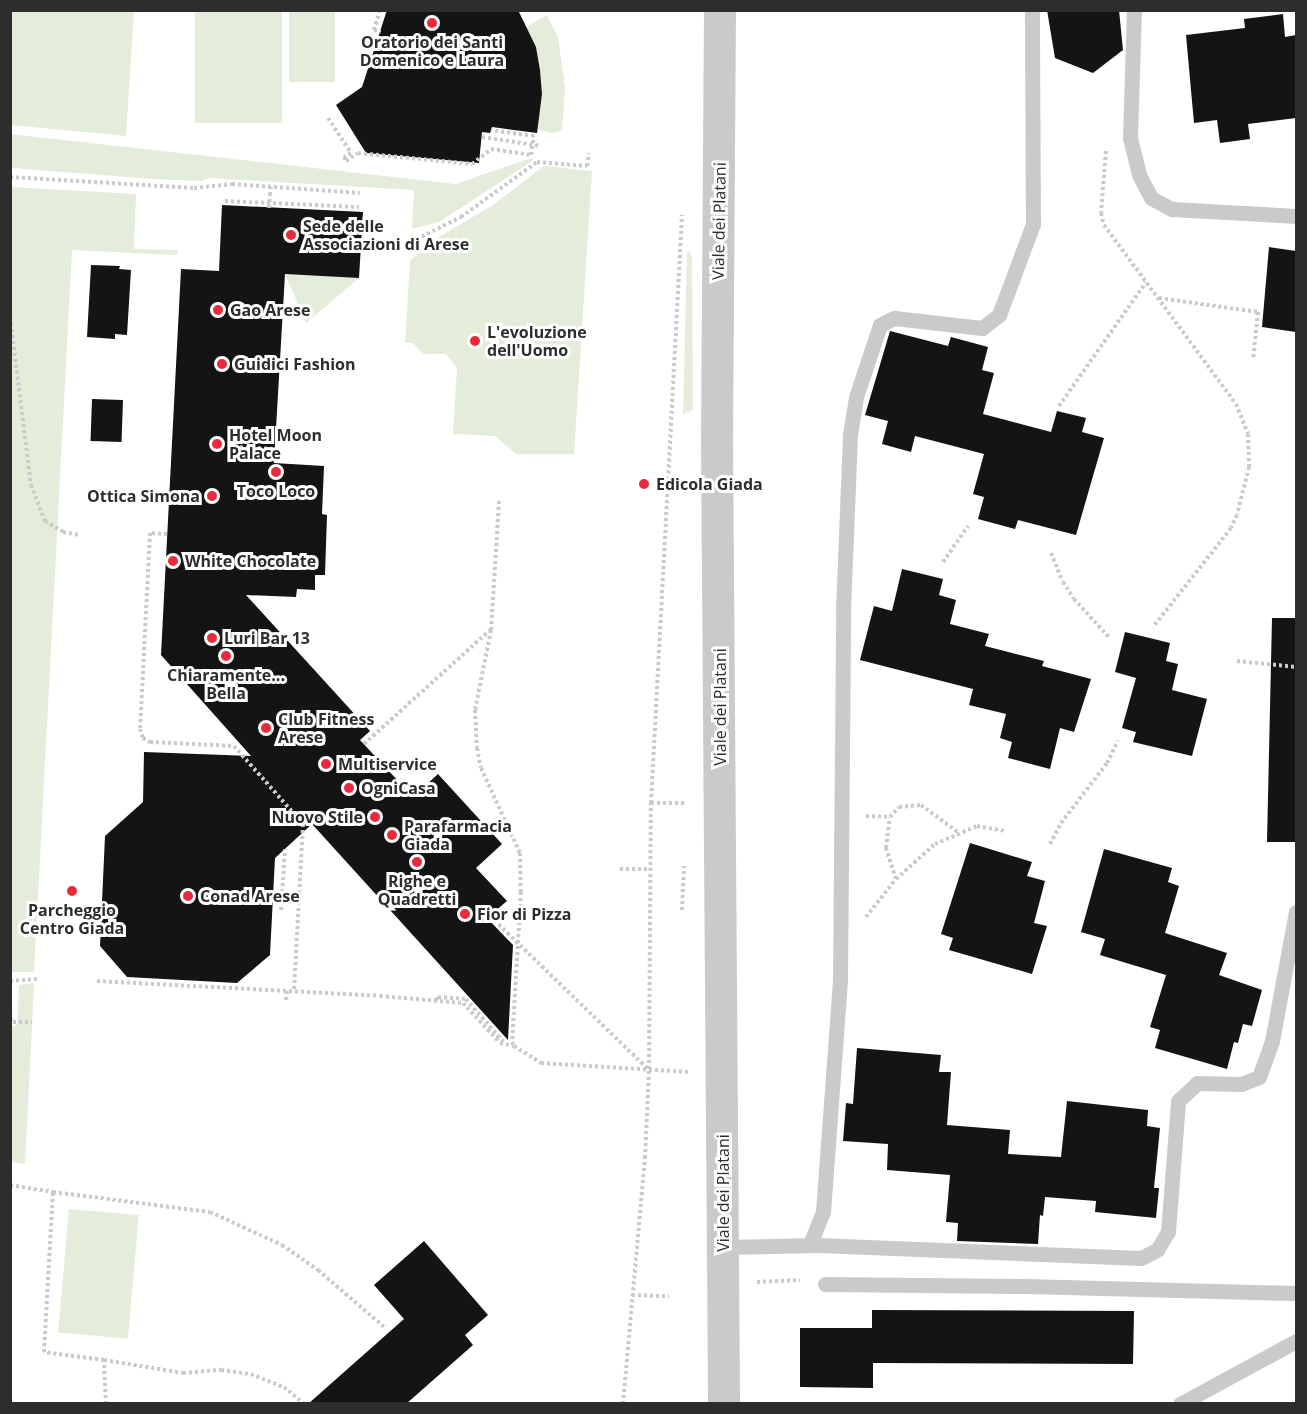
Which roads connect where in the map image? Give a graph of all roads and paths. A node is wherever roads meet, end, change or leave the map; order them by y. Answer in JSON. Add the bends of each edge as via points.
{"nodes":[{"id":1,"x":380,"y":10,"type":"edge"},
{"id":2,"x":720,"y":10,"type":"edge"},
{"id":3,"x":1032,"y":10,"type":"edge"},
{"id":4,"x":1134,"y":10,"type":"edge"},
{"id":5,"x":381,"y":32,"type":"dead end"},
{"id":6,"x":328,"y":118,"type":"dead end"},
{"id":7,"x":491,"y":129,"type":"dead end"},
{"id":8,"x":482,"y":137,"type":"dead end"},
{"id":9,"x":1106,"y":141,"type":"dead end"},
{"id":10,"x":532,"y":145,"type":"junction"},
{"id":11,"x":541,"y":146,"type":"dead end"},
{"id":12,"x":589,"y":153,"type":"dead end"},
{"id":13,"x":10,"y":177,"type":"edge"},
{"id":14,"x":271,"y":187,"type":"junction"},
{"id":15,"x":360,"y":193,"type":"dead end"},
{"id":16,"x":225,"y":201,"type":"dead end"},
{"id":17,"x":359,"y":207,"type":"dead end"},
{"id":18,"x":269,"y":208,"type":"dead end"},
{"id":19,"x":682,"y":214,"type":"dead end"},
{"id":20,"x":1296,"y":216,"type":"edge"},
{"id":21,"x":411,"y":242,"type":"dead end"},
{"id":22,"x":1146,"y":282,"type":"junction"},
{"id":23,"x":1158,"y":298,"type":"junction"},
{"id":24,"x":10,"y":317,"type":"edge"},
{"id":25,"x":1253,"y":360,"type":"dead end"},
{"id":26,"x":1059,"y":406,"type":"dead end"},
{"id":27,"x":234,"y":447,"type":"dead end"},
{"id":28,"x":275,"y":449,"type":"dead end"},
{"id":29,"x":499,"y":501,"type":"dead end"},
{"id":30,"x":968,"y":526,"type":"dead end"},
{"id":31,"x":166,"y":534,"type":"dead end"},
{"id":32,"x":79,"y":535,"type":"dead end"},
{"id":33,"x":1051,"y":553,"type":"dead end"},
{"id":34,"x":943,"y":562,"type":"dead end"},
{"id":35,"x":1153,"y":627,"type":"dead end"},
{"id":36,"x":491,"y":630,"type":"junction"},
{"id":37,"x":1109,"y":637,"type":"dead end"},
{"id":38,"x":1237,"y":662,"type":"dead end"},
{"id":39,"x":1296,"y":667,"type":"edge"},
{"id":40,"x":1118,"y":740,"type":"dead end"},
{"id":41,"x":364,"y":744,"type":"dead end"},
{"id":42,"x":651,"y":803,"type":"junction"},
{"id":43,"x":686,"y":803,"type":"dead end"},
{"id":44,"x":1005,"y":831,"type":"dead end"},
{"id":45,"x":959,"y":833,"type":"junction"},
{"id":46,"x":1050,"y":844,"type":"dead end"},
{"id":47,"x":285,"y":849,"type":"dead end"},
{"id":48,"x":620,"y":869,"type":"dead end"},
{"id":49,"x":651,"y":869,"type":"junction"},
{"id":50,"x":896,"y":879,"type":"junction"},
{"id":51,"x":281,"y":910,"type":"dead end"},
{"id":52,"x":1296,"y":912,"type":"edge"},
{"id":53,"x":490,"y":916,"type":"dead end"},
{"id":54,"x":518,"y":944,"type":"junction"},
{"id":55,"x":840,"y":944,"type":"junction"},
{"id":56,"x":37,"y":979,"type":"dead end"},
{"id":57,"x":10,"y":981,"type":"edge"},
{"id":58,"x":97,"y":981,"type":"dead end"},
{"id":59,"x":287,"y":991,"type":"junction"},
{"id":60,"x":294,"y":991,"type":"junction"},
{"id":61,"x":286,"y":1000,"type":"dead end"},
{"id":62,"x":436,"y":1001,"type":"junction"},
{"id":63,"x":10,"y":1006,"type":"edge"},
{"id":64,"x":32,"y":1022,"type":"dead end"},
{"id":65,"x":12,"y":1023,"type":"edge"},
{"id":66,"x":506,"y":1045,"type":"junction"},
{"id":67,"x":514,"y":1046,"type":"junction"},
{"id":68,"x":649,"y":1069,"type":"junction"},
{"id":69,"x":693,"y":1072,"type":"dead end"},
{"id":70,"x":10,"y":1185,"type":"edge"},
{"id":71,"x":53,"y":1192,"type":"junction"},
{"id":72,"x":810,"y":1244,"type":"junction"},
{"id":73,"x":723,"y":1247,"type":"junction"},
{"id":74,"x":723,"y":1282,"type":"junction"},
{"id":75,"x":825,"y":1284,"type":"joint"},
{"id":76,"x":1296,"y":1293,"type":"edge"},
{"id":77,"x":633,"y":1295,"type":"junction"},
{"id":78,"x":669,"y":1296,"type":"dead end"},
{"id":79,"x":384,"y":1327,"type":"dead end"},
{"id":80,"x":1296,"y":1341,"type":"edge"},
{"id":81,"x":104,"y":1360,"type":"junction"},
{"id":82,"x":106,"y":1404,"type":"edge"},
{"id":83,"x":304,"y":1404,"type":"edge"},
{"id":84,"x":623,"y":1404,"type":"edge"},
{"id":85,"x":724,"y":1404,"type":"edge"},
{"id":86,"x":1180,"y":1404,"type":"edge"}],
"edges":[{"from":1,"to":5,"type":"path","via":[[374,30]]},
{"from":2,"to":73,"type":"street","name":"Viale dei Platani","via":[[717,441]]},
{"from":3,"to":55,"type":"lane","via":[[1033,224],[999,315],[982,328],[894,318],[880,324],[856,398],[850,435],[843,610]]},
{"from":4,"to":20,"type":"lane","via":[[1130,138],[1139,175],[1151,198],[1172,209]]},
{"from":6,"to":10,"type":"path","via":[[351,153],[344,157],[346,161],[358,153],[472,164],[491,149],[531,155]]},
{"from":7,"to":10,"type":"path","via":[[534,136]]},
{"from":8,"to":10,"type":"path"},
{"from":9,"to":22,"type":"path","via":[[1102,219]]},
{"from":10,"to":11,"type":"path"},
{"from":12,"to":21,"type":"path","via":[[587,166],[537,162],[461,217]]},
{"from":13,"to":14,"type":"path","via":[[164,187]]},
{"from":14,"to":15,"type":"path"},
{"from":14,"to":18,"type":"path","bridge":true},
{"from":16,"to":17,"type":"path"},
{"from":19,"to":42,"type":"path"},
{"from":22,"to":23,"type":"path"},
{"from":22,"to":26,"type":"path"},
{"from":23,"to":25,"type":"path","via":[[1258,312]]},
{"from":23,"to":35,"type":"path","via":[[1241,412],[1250,452],[1244,495],[1231,528]]},
{"from":24,"to":32,"type":"path","via":[[31,485],[45,521],[63,532]]},
{"from":27,"to":28,"type":"path"},
{"from":29,"to":36,"type":"path"},
{"from":30,"to":34,"type":"path"},
{"from":31,"to":60,"type":"path","via":[[150,533],[140,729],[143,738],[150,742],[234,746],[303,824]]},
{"from":33,"to":37,"type":"path","via":[[1069,590]]},
{"from":36,"to":41,"type":"path"},
{"from":36,"to":54,"type":"path","via":[[477,692],[477,748],[488,787],[520,853]]},
{"from":38,"to":39,"type":"path"},
{"from":40,"to":46,"type":"path","via":[[1107,763],[1061,823]]},
{"from":42,"to":43,"type":"path"},
{"from":42,"to":49,"type":"path"},
{"from":44,"to":45,"type":"path","via":[[978,826]]},
{"from":45,"to":50,"type":"path","via":[[935,844]]},
{"from":45,"to":50,"type":"path","via":[[921,805],[898,807],[890,817],[886,848]]},
{"from":47,"to":51,"type":"path"},
{"from":48,"to":49,"type":"path"},
{"from":49,"to":68,"type":"path"},
{"from":50,"to":55,"type":"path"},
{"from":52,"to":72,"type":"lane","via":[[1272,1041],[1259,1077],[1241,1084],[1197,1083],[1178,1101],[1168,1232],[1157,1250],[1142,1258]]},
{"from":53,"to":54,"type":"path"},
{"from":54,"to":67,"type":"path"},
{"from":54,"to":68,"type":"path"},
{"from":55,"to":72,"type":"lane","via":[[822,1212]]},
{"from":56,"to":57,"type":"path"},
{"from":58,"to":59,"type":"path"},
{"from":59,"to":60,"type":"path"},
{"from":59,"to":61,"type":"path"},
{"from":60,"to":62,"type":"path"},
{"from":62,"to":66,"type":"path","via":[[463,1003]]},
{"from":62,"to":66,"type":"path","via":[[438,997],[471,1002]]},
{"from":63,"to":65,"type":"path"},
{"from":64,"to":65,"type":"path"},
{"from":66,"to":67,"type":"path"},
{"from":67,"to":68,"type":"path","via":[[541,1063]]},
{"from":68,"to":69,"type":"path"},
{"from":68,"to":77,"type":"path"},
{"from":70,"to":71,"type":"path"},
{"from":71,"to":79,"type":"path","via":[[210,1212],[282,1245],[318,1270]]},
{"from":71,"to":81,"type":"path","via":[[44,1352]]},
{"from":72,"to":73,"type":"lane"},
{"from":73,"to":74,"type":"street","name":"Viale dei Platani"},
{"from":74,"to":75,"type":"path","via":[[824,1279]]},
{"from":74,"to":85,"type":"street","name":"Viale dei Platani"},
{"from":75,"to":76,"type":"lane"},
{"from":77,"to":78,"type":"path"},
{"from":77,"to":84,"type":"path"},
{"from":80,"to":86,"type":"lane"},
{"from":81,"to":82,"type":"path"},
{"from":81,"to":83,"type":"path","via":[[183,1373],[221,1370],[251,1374],[284,1387]]}]}
